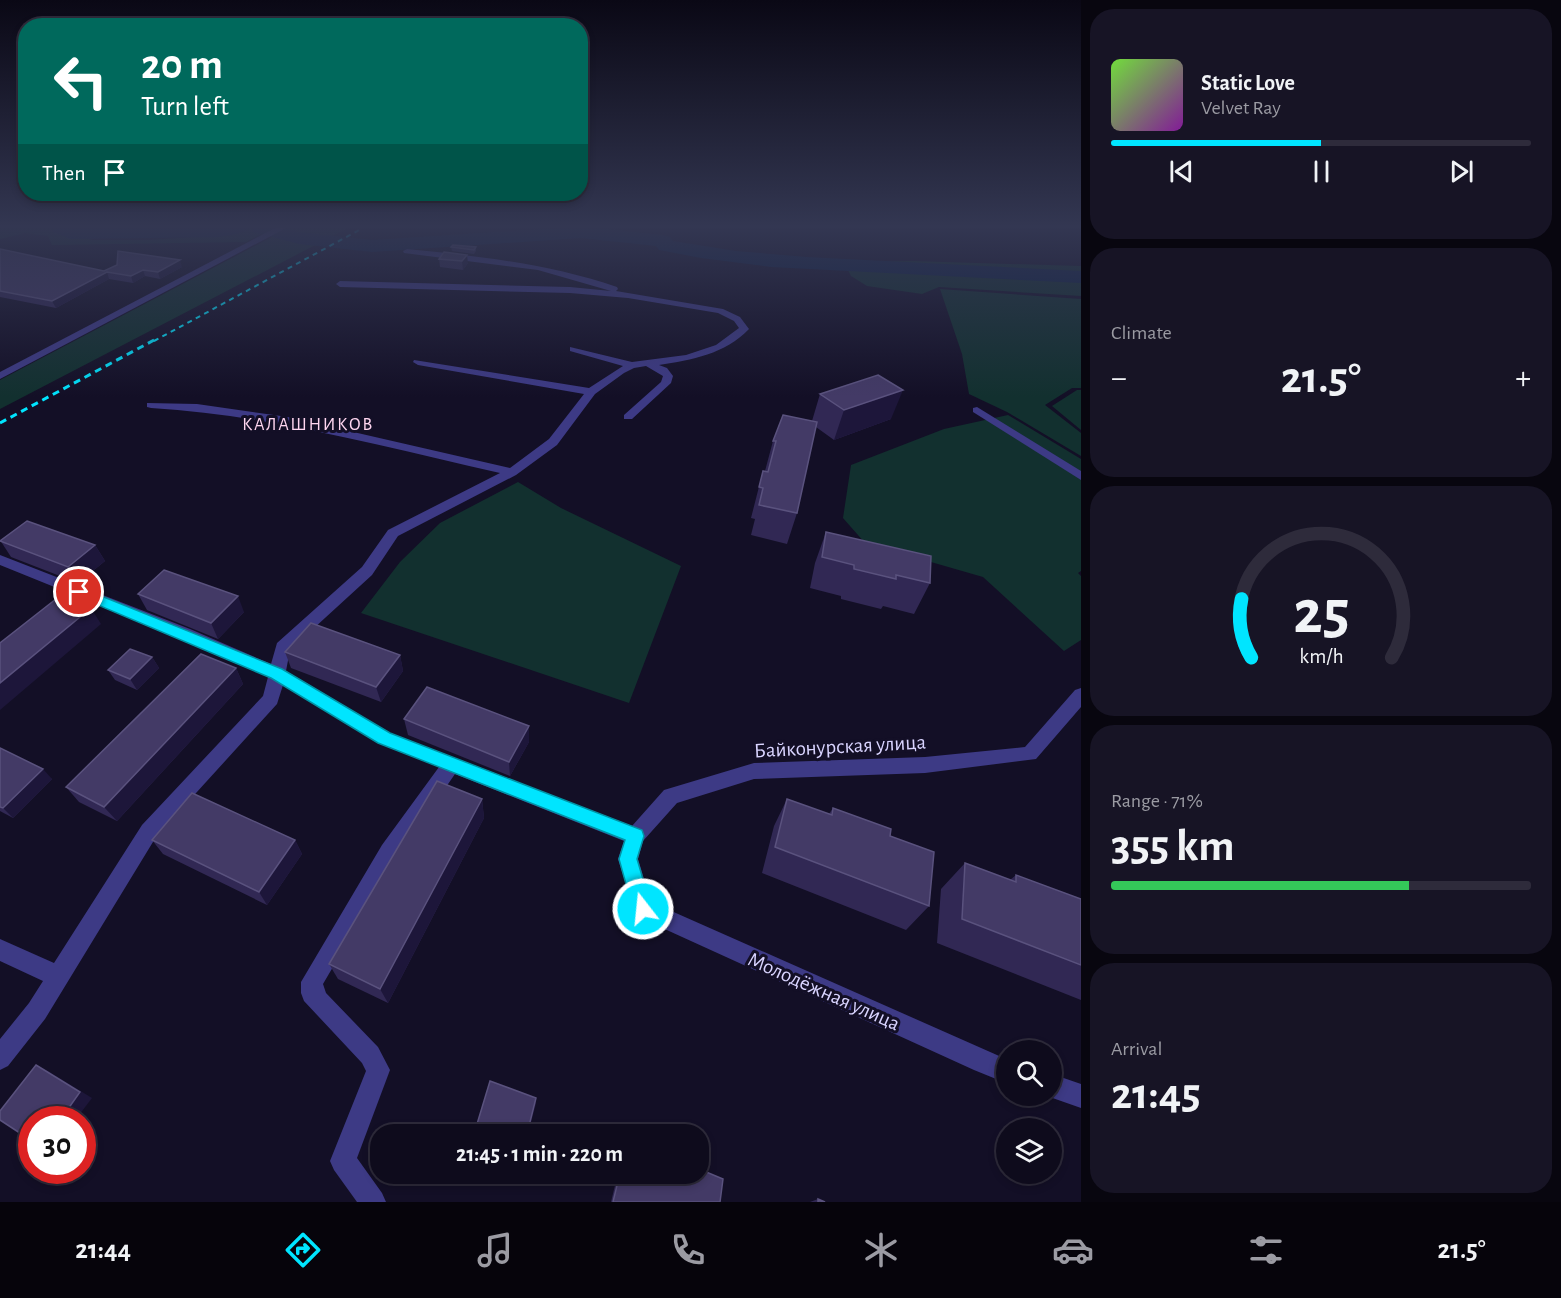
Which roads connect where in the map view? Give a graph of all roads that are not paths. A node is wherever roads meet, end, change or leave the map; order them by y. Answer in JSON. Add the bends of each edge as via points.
{"nodes":[{"id":1,"x":175,"y":284,"type":"edge"},
{"id":2,"x":344,"y":284,"type":"edge"},
{"id":3,"x":601,"y":284,"type":"edge"},
{"id":4,"x":628,"y":295,"type":"junction"},
{"id":5,"x":574,"y":349,"type":"dead end"},
{"id":6,"x":418,"y":362,"type":"dead end"},
{"id":7,"x":640,"y":364,"type":"junction"},
{"id":8,"x":0,"y":376,"type":"edge"},
{"id":9,"x":591,"y":392,"type":"junction"},
{"id":10,"x":151,"y":405,"type":"dead end"},
{"id":11,"x":977,"y":410,"type":"dead end"},
{"id":12,"x":628,"y":417,"type":"dead end"},
{"id":13,"x":513,"y":472,"type":"junction"},
{"id":14,"x":1081,"y":476,"type":"edge"},
{"id":15,"x":0,"y":560,"type":"edge"},
{"id":16,"x":276,"y":673,"type":"junction"},
{"id":17,"x":1081,"y":695,"type":"edge"},
{"id":18,"x":452,"y":765,"type":"junction"},
{"id":19,"x":635,"y":836,"type":"junction"},
{"id":20,"x":0,"y":951,"type":"edge"},
{"id":21,"x":59,"y":977,"type":"junction"},
{"id":22,"x":0,"y":1058,"type":"edge"},
{"id":23,"x":996,"y":1067,"type":"edge"},
{"id":24,"x":1062,"y":1089,"type":"edge"},
{"id":25,"x":1081,"y":1096,"type":"edge"},
{"id":26,"x":373,"y":1202,"type":"edge"}],
"edges":[{"from":1,"to":8,"type":"street"},
{"from":2,"to":4,"type":"street"},
{"from":3,"to":4,"type":"street"},
{"from":4,"to":7,"type":"street","via":[[720,311],[736,319],[744,329],[720,347],[687,358]]},
{"from":5,"to":7,"type":"street"},
{"from":6,"to":9,"type":"street"},
{"from":7,"to":9,"type":"street","via":[[620,371]]},
{"from":7,"to":12,"type":"street","via":[[663,370],[668,376],[666,383]]},
{"from":9,"to":13,"type":"street","via":[[553,442]]},
{"from":10,"to":13,"type":"street","via":[[182,406],[346,433]]},
{"from":11,"to":14,"type":"street"},
{"from":13,"to":16,"type":"street","via":[[393,532],[367,571],[283,647]]},
{"from":15,"to":16,"type":"street"},
{"from":16,"to":18,"type":"street","via":[[384,738]]},
{"from":16,"to":21,"type":"street","via":[[271,699],[149,831]]},
{"from":17,"to":19,"type":"street","name":"Байконурская улица","via":[[1030,754],[925,765],[753,771],[670,796]]},
{"from":18,"to":19,"type":"street"},
{"from":18,"to":26,"type":"street","via":[[389,852],[312,982],[312,993],[370,1055],[378,1070],[347,1142],[343,1161]]},
{"from":19,"to":23,"type":"street","name":"Молодёжная улица","via":[[628,859],[643,909]]},
{"from":20,"to":21,"type":"street"},
{"from":21,"to":22,"type":"street"},
{"from":24,"to":25,"type":"street"}]}
